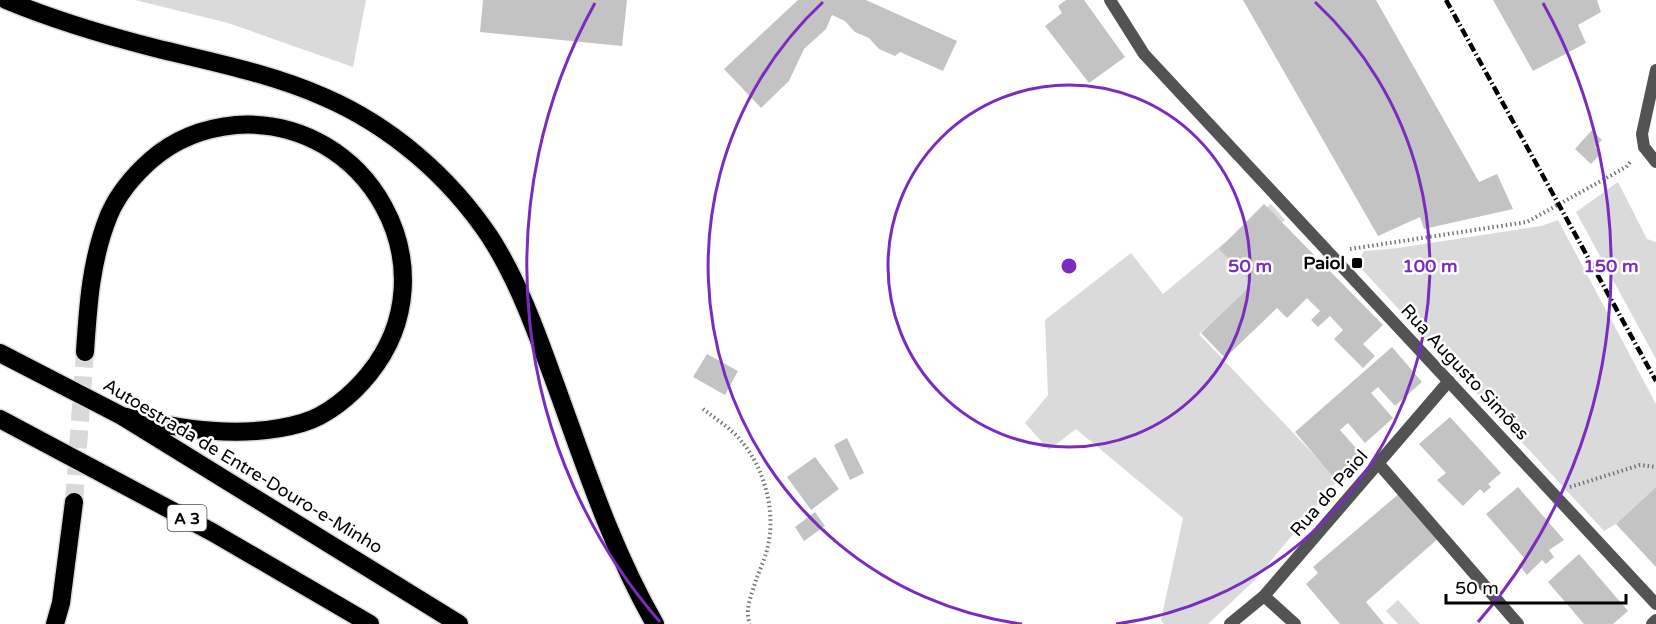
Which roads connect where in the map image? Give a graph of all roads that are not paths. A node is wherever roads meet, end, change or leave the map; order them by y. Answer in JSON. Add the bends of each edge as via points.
{"nodes":[{"id":1,"x":6,"y":0,"type":"edge"},
{"id":2,"x":1110,"y":0,"type":"edge"},
{"id":3,"x":1656,"y":70,"type":"edge"},
{"id":4,"x":1656,"y":162,"type":"edge"},
{"id":5,"x":85,"y":352,"type":"tunnel mouth"},
{"id":6,"x":0,"y":353,"type":"edge"},
{"id":7,"x":1449,"y":381,"type":"junction"},
{"id":8,"x":122,"y":416,"type":"junction"},
{"id":9,"x":0,"y":419,"type":"edge"},
{"id":10,"x":1378,"y":463,"type":"junction"},
{"id":11,"x":74,"y":502,"type":"tunnel mouth"},
{"id":12,"x":1264,"y":596,"type":"junction"},
{"id":13,"x":1656,"y":604,"type":"edge"},
{"id":14,"x":1656,"y":620,"type":"edge"},
{"id":15,"x":55,"y":624,"type":"edge"},
{"id":16,"x":370,"y":624,"type":"edge"},
{"id":17,"x":459,"y":624,"type":"edge"},
{"id":18,"x":655,"y":624,"type":"edge"},
{"id":19,"x":1230,"y":624,"type":"edge"},
{"id":20,"x":1295,"y":624,"type":"edge"},
{"id":21,"x":1518,"y":624,"type":"edge"},
{"id":22,"x":1652,"y":624,"type":"edge"}],
"edges":[{"from":1,"to":18,"type":"highway","via":[[70,25],[288,82],[364,117],[434,170],[490,238],[512,279],[620,555]]},
{"from":2,"to":7,"type":"street","name":"Rua Augusto Simões","via":[[1144,54]]},
{"from":3,"to":4,"type":"street","via":[[1642,134],[1644,147]]},
{"from":5,"to":8,"type":"highway","via":[[93,266],[110,213],[143,167],[177,141],[227,126],[267,125],[286,129],[343,157],[380,198],[401,248],[402,300],[393,331],[376,365],[342,400],[303,423],[256,431],[191,429]]},
{"from":6,"to":8,"type":"highway","name":"Autoestrada de Entre-Douro-e-Minho"},
{"from":7,"to":10,"type":"street","name":"Rua do Paiol"},
{"from":7,"to":13,"type":"street","name":"Rua Augusto Simões"},
{"from":8,"to":17,"type":"highway","name":"Autoestrada de Entre-Douro-e-Minho"},
{"from":9,"to":16,"type":"highway","number":"A 3","via":[[212,532]]},
{"from":10,"to":12,"type":"street","name":"Rua do Paiol"},
{"from":10,"to":21,"type":"street"},
{"from":11,"to":15,"type":"highway"},
{"from":12,"to":19,"type":"street","name":"Rua do Paiol"},
{"from":12,"to":20,"type":"street"},
{"from":14,"to":22,"type":"street"}]}
